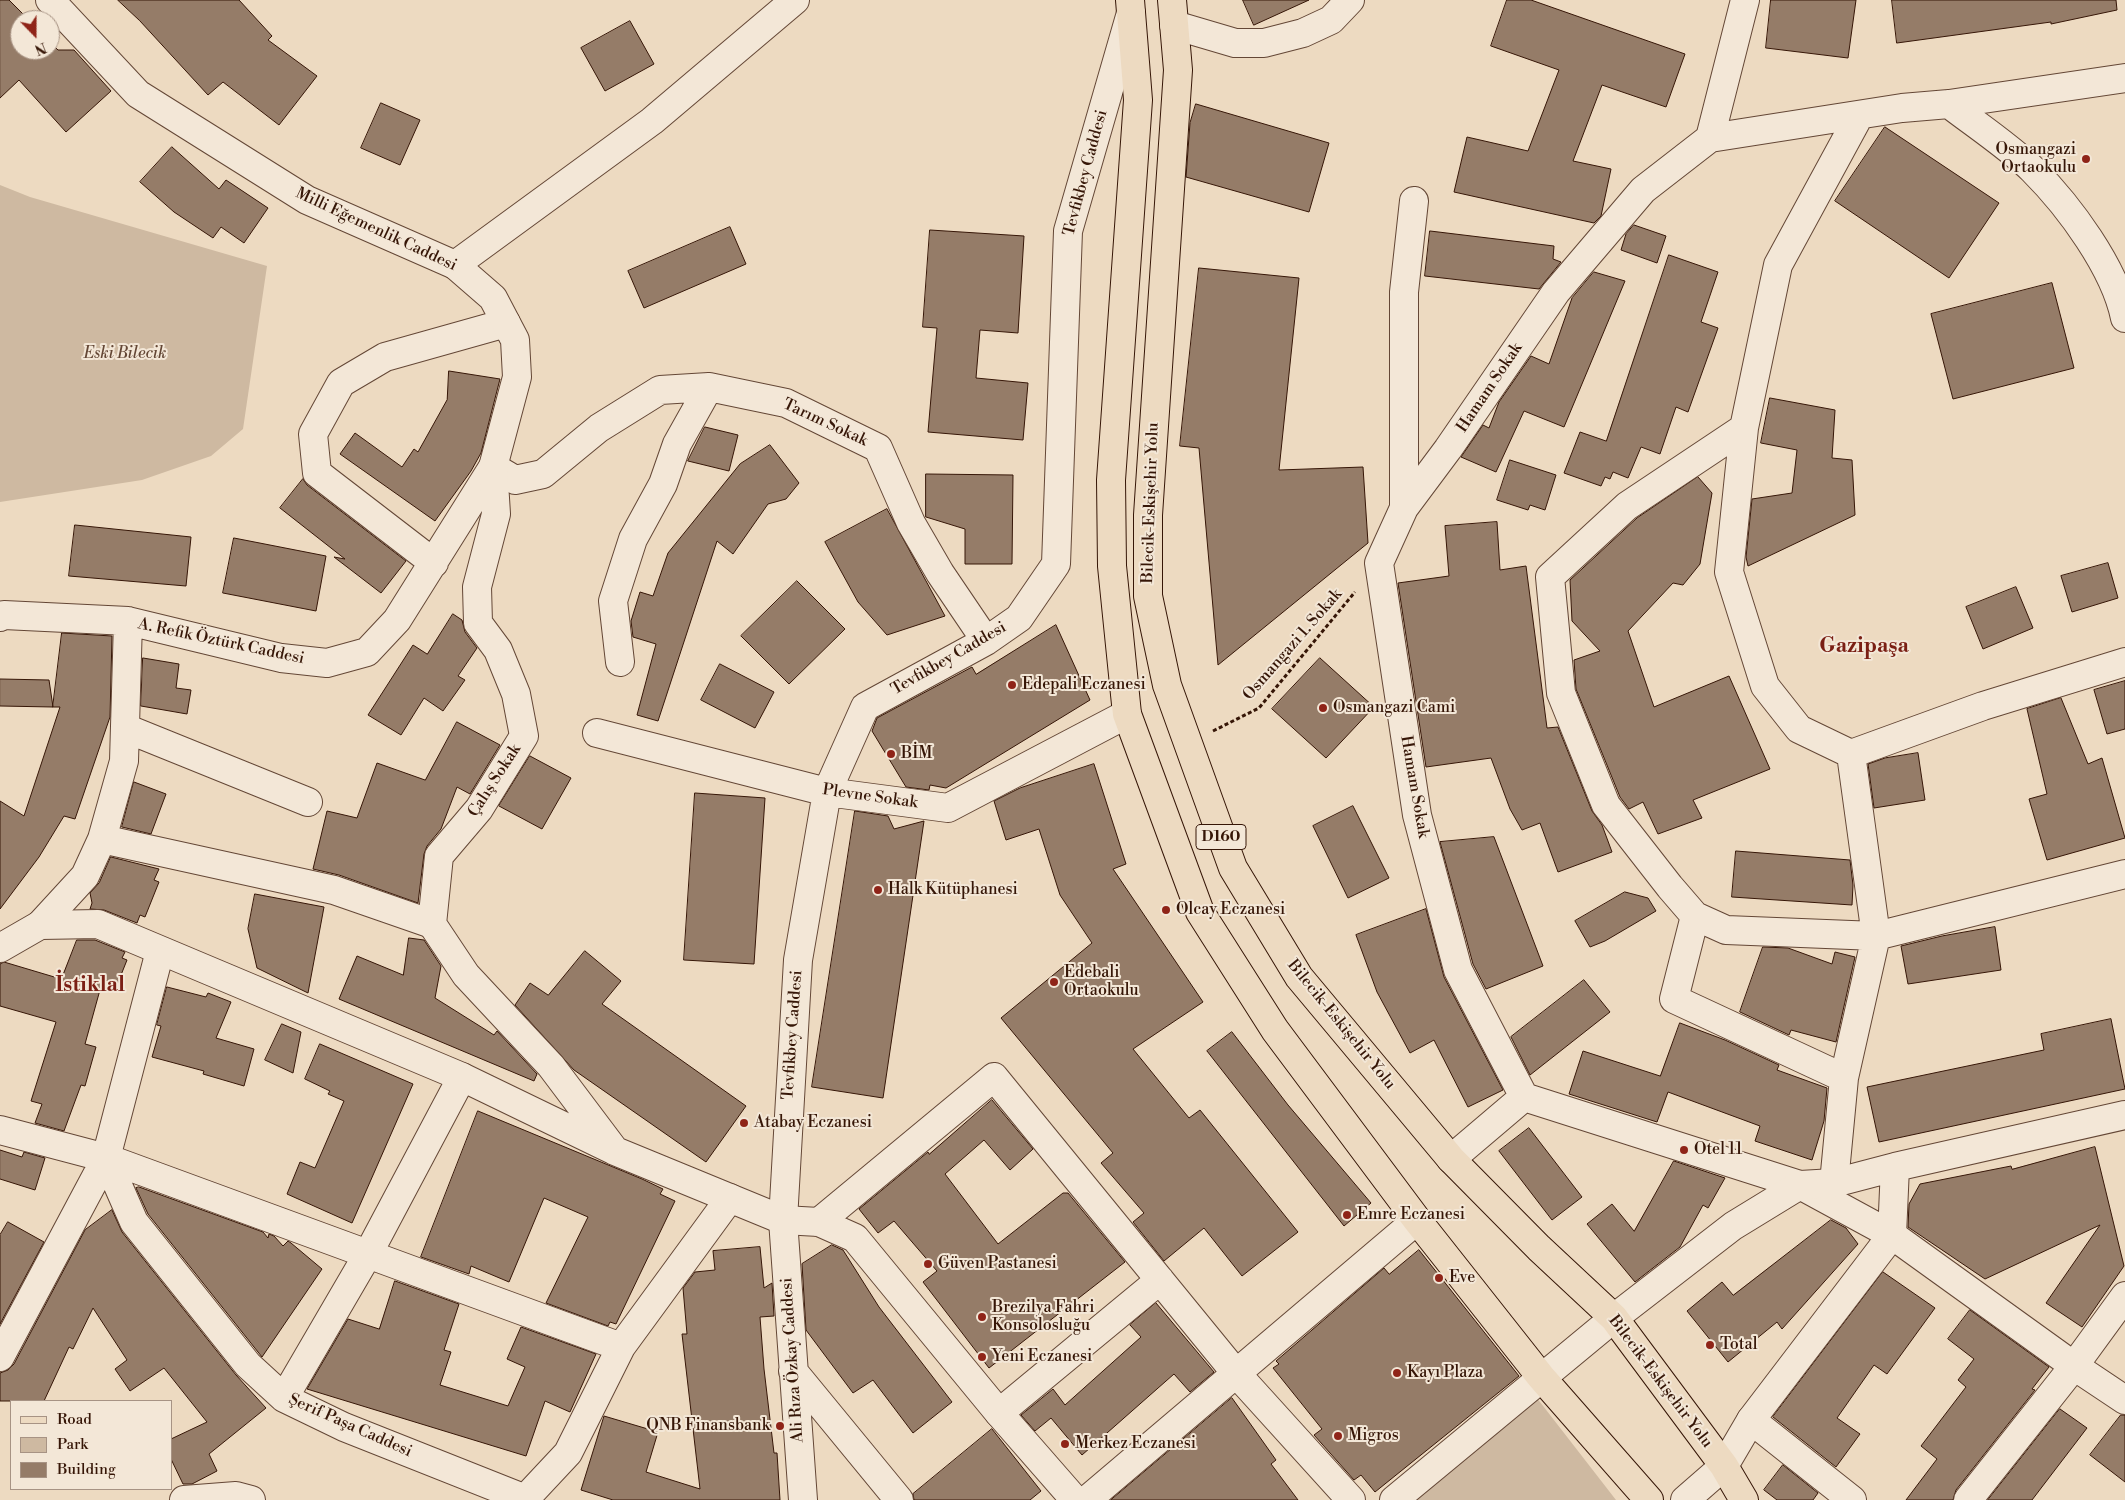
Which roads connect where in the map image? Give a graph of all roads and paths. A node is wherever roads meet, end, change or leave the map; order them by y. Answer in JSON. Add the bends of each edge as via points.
{"nodes":[{"id":1,"x":50,"y":0,"type":"edge"},
{"id":2,"x":795,"y":0,"type":"edge"},
{"id":3,"x":1350,"y":0,"type":"edge"},
{"id":4,"x":1746,"y":0,"type":"edge"},
{"id":5,"x":1131,"y":5,"type":"edge"},
{"id":6,"x":1173,"y":13,"type":"edge"},
{"id":7,"x":2125,"y":78,"type":"edge"},
{"id":8,"x":1949,"y":104,"type":"junction"},
{"id":9,"x":1859,"y":116,"type":"junction"},
{"id":10,"x":1710,"y":138,"type":"junction"},
{"id":11,"x":1414,"y":201,"type":"dead end"},
{"id":12,"x":455,"y":265,"type":"junction"},
{"id":13,"x":2125,"y":318,"type":"edge"},
{"id":14,"x":506,"y":323,"type":"junction"},
{"id":15,"x":709,"y":387,"type":"junction"},
{"id":16,"x":1744,"y":428,"type":"junction"},
{"id":17,"x":493,"y":467,"type":"junction"},
{"id":18,"x":1404,"y":508,"type":"junction"},
{"id":19,"x":434,"y":563,"type":"junction"},
{"id":20,"x":1379,"y":563,"type":"junction"},
{"id":21,"x":0,"y":617,"type":"edge"},
{"id":22,"x":128,"y":621,"type":"junction"},
{"id":23,"x":986,"y":641,"type":"junction"},
{"id":24,"x":620,"y":662,"type":"dead end"},
{"id":25,"x":2125,"y":662,"type":"edge"},
{"id":26,"x":1127,"y":714,"type":"junction"},
{"id":27,"x":125,"y":728,"type":"junction"},
{"id":28,"x":597,"y":733,"type":"dead end"},
{"id":29,"x":1188,"y":744,"type":"junction"},
{"id":30,"x":1851,"y":754,"type":"junction"},
{"id":31,"x":827,"y":792,"type":"junction"},
{"id":32,"x":308,"y":802,"type":"dead end"},
{"id":33,"x":102,"y":839,"type":"junction"},
{"id":34,"x":2125,"y":874,"type":"edge"},
{"id":35,"x":1695,"y":916,"type":"junction"},
{"id":36,"x":432,"y":924,"type":"junction"},
{"id":37,"x":40,"y":925,"type":"junction"},
{"id":38,"x":1876,"y":936,"type":"junction"},
{"id":39,"x":0,"y":948,"type":"edge"},
{"id":40,"x":160,"y":951,"type":"junction"},
{"id":41,"x":462,"y":1077,"type":"junction"},
{"id":42,"x":1844,"y":1078,"type":"junction"},
{"id":43,"x":1524,"y":1097,"type":"junction"},
{"id":44,"x":2125,"y":1115,"type":"edge"},
{"id":45,"x":0,"y":1130,"type":"edge"},
{"id":46,"x":616,"y":1151,"type":"junction"},
{"id":47,"x":106,"y":1158,"type":"junction"},
{"id":48,"x":1451,"y":1159,"type":"junction"},
{"id":49,"x":1895,"y":1167,"type":"junction"},
{"id":50,"x":1834,"y":1184,"type":"junction"},
{"id":51,"x":1800,"y":1185,"type":"junction"},
{"id":52,"x":730,"y":1198,"type":"junction"},
{"id":53,"x":783,"y":1220,"type":"junction"},
{"id":54,"x":1417,"y":1220,"type":"junction"},
{"id":55,"x":819,"y":1222,"type":"junction"},
{"id":56,"x":1892,"y":1235,"type":"junction"},
{"id":57,"x":368,"y":1254,"type":"junction"},
{"id":58,"x":1160,"y":1280,"type":"junction"},
{"id":59,"x":2125,"y":1296,"type":"edge"},
{"id":60,"x":1614,"y":1318,"type":"junction"},
{"id":61,"x":621,"y":1347,"type":"junction"},
{"id":62,"x":0,"y":1357,"type":"edge"},
{"id":63,"x":2074,"y":1366,"type":"junction"},
{"id":64,"x":793,"y":1371,"type":"junction"},
{"id":65,"x":1235,"y":1372,"type":"junction"},
{"id":66,"x":1541,"y":1377,"type":"junction"},
{"id":67,"x":284,"y":1398,"type":"junction"},
{"id":68,"x":2125,"y":1400,"type":"edge"},
{"id":69,"x":999,"y":1413,"type":"junction"},
{"id":70,"x":1751,"y":1420,"type":"junction"},
{"id":71,"x":1724,"y":1466,"type":"junction"},
{"id":72,"x":184,"y":1500,"type":"edge"},
{"id":73,"x":251,"y":1500,"type":"edge"},
{"id":74,"x":526,"y":1500,"type":"edge"},
{"id":75,"x":803,"y":1500,"type":"edge"},
{"id":76,"x":899,"y":1500,"type":"edge"},
{"id":77,"x":1075,"y":1500,"type":"edge"},
{"id":78,"x":1087,"y":1500,"type":"edge"},
{"id":79,"x":1352,"y":1500,"type":"edge"},
{"id":80,"x":1394,"y":1500,"type":"edge"},
{"id":81,"x":1649,"y":1500,"type":"edge"},
{"id":82,"x":1685,"y":1500,"type":"edge"},
{"id":83,"x":1744,"y":1500,"type":"edge"},
{"id":84,"x":1852,"y":1500,"type":"edge"},
{"id":85,"x":1968,"y":1500,"type":"edge"}],
"edges":[{"from":1,"to":12,"type":"street","name":"Milli Eğemenlik Caddesi","via":[[138,94],[307,200]]},
{"from":2,"to":12,"type":"street","via":[[652,121]]},
{"from":3,"to":6,"type":"street","via":[[1331,20],[1303,33],[1264,43],[1235,43]]},
{"from":4,"to":10,"type":"street"},
{"from":5,"to":23,"type":"street","name":"Tevfikbey Caddesi","via":[[1068,231],[1056,564],[1019,618]]},
{"from":5,"to":26,"type":"main road","number":"D160","via":[[1138,100],[1111,480],[1112,566]]},
{"from":6,"to":29,"type":"main road","name":"Bilecik-Eskişehir Yolu","number":"D160","via":[[1178,70],[1148,516],[1148,596],[1167,684]]},
{"from":7,"to":8,"type":"street"},
{"from":8,"to":9,"type":"street"},
{"from":8,"to":13,"type":"street","via":[[2033,170],[2084,231],[2121,299]]},
{"from":9,"to":10,"type":"street"},
{"from":9,"to":16,"type":"street","via":[[1778,265]]},
{"from":10,"to":18,"type":"street","name":"Hamam Sokak","via":[[1643,190],[1556,292]]},
{"from":11,"to":18,"type":"street","via":[[1404,292]]},
{"from":12,"to":14,"type":"street","name":"Milli Eğemenlik Caddesi","via":[[493,298]]},
{"from":14,"to":17,"type":"street","name":"Milli Eğemenlik Caddesi","via":[[516,340],[517,377]]},
{"from":14,"to":19,"type":"street","via":[[385,357],[341,384],[312,434],[317,473]]},
{"from":15,"to":17,"type":"street","name":"Tarım Sokak","via":[[660,390],[599,428],[543,474],[515,480]]},
{"from":15,"to":23,"type":"street","name":"Tarım Sokak","via":[[786,403],[878,448],[911,523]]},
{"from":15,"to":24,"type":"street","via":[[677,444],[663,484],[633,539],[613,601]]},
{"from":16,"to":30,"type":"street","via":[[1729,572],[1765,686],[1799,729]]},
{"from":16,"to":35,"type":"street","via":[[1627,506],[1550,576],[1562,693],[1606,805]]},
{"from":17,"to":19,"type":"street","name":"A. Refik Öztürk Caddesi"},
{"from":17,"to":36,"type":"street","name":"Çalış Sokak","via":[[496,514],[477,587],[478,623],[498,650],[516,694],[524,736],[479,809],[439,856]]},
{"from":18,"to":20,"type":"street","name":"Hamam Sokak"},
{"from":19,"to":22,"type":"street","name":"A. Refik Öztürk Caddesi","via":[[397,620],[367,652],[327,664],[281,658]]},
{"from":20,"to":29,"type":"path","name":"Osmangazi 1. Sokak","via":[[1259,708]]},
{"from":20,"to":43,"type":"street","name":"Hamam Sokak","via":[[1417,815],[1458,970]]},
{"from":21,"to":22,"type":"street","name":"A. Refik Öztürk Caddesi"},
{"from":22,"to":27,"type":"street"},
{"from":23,"to":31,"type":"street","name":"Tevfikbey Caddesi","via":[[866,707]]},
{"from":25,"to":30,"type":"street","via":[[1984,706]]},
{"from":26,"to":31,"type":"street","name":"Plevne Sokak","via":[[948,808]]},
{"from":26,"to":54,"type":"main road","number":"D160","via":[[1200,912],[1274,1030]]},
{"from":27,"to":32,"type":"street"},
{"from":27,"to":33,"type":"street","via":[[124,762]]},
{"from":28,"to":31,"type":"street","name":"Plevne Sokak"},
{"from":29,"to":48,"type":"main road","name":"Bilecik-Eskişehir Yolu","number":"D160","via":[[1233,868],[1298,978]]},
{"from":30,"to":38,"type":"street"},
{"from":31,"to":53,"type":"street","name":"Tevfikbey Caddesi","via":[[798,960]]},
{"from":33,"to":36,"type":"street","via":[[334,890]]},
{"from":33,"to":37,"type":"street","via":[[85,876]]},
{"from":34,"to":38,"type":"street"},
{"from":35,"to":38,"type":"street","via":[[1726,930]]},
{"from":35,"to":42,"type":"street","via":[[1674,999]]},
{"from":36,"to":46,"type":"street","via":[[466,975],[551,1066]]},
{"from":37,"to":39,"type":"street"},
{"from":37,"to":40,"type":"street","via":[[98,924]]},
{"from":38,"to":42,"type":"street"},
{"from":40,"to":41,"type":"street"},
{"from":40,"to":47,"type":"street"},
{"from":41,"to":46,"type":"street"},
{"from":41,"to":57,"type":"street"},
{"from":42,"to":50,"type":"street"},
{"from":43,"to":48,"type":"street"},
{"from":43,"to":51,"type":"street"},
{"from":44,"to":49,"type":"street"},
{"from":45,"to":47,"type":"street"},
{"from":46,"to":52,"type":"street"},
{"from":47,"to":57,"type":"street"},
{"from":47,"to":62,"type":"street"},
{"from":47,"to":67,"type":"street","name":"Şerif Paşa Caddesi","via":[[134,1222],[248,1365]]},
{"from":48,"to":60,"type":"main road","name":"Bilecik-Eskişehir Yolu","number":"D160"},
{"from":49,"to":50,"type":"street"},
{"from":49,"to":56,"type":"street"},
{"from":50,"to":51,"type":"street"},
{"from":51,"to":56,"type":"street"},
{"from":51,"to":60,"type":"street","via":[[1733,1226]]},
{"from":52,"to":53,"type":"street"},
{"from":52,"to":61,"type":"street"},
{"from":53,"to":55,"type":"street"},
{"from":53,"to":64,"type":"street","name":"Ali Rıza Özkay Caddesi"},
{"from":54,"to":65,"type":"street"},
{"from":54,"to":66,"type":"main road","number":"D160"},
{"from":55,"to":58,"type":"street","via":[[994,1076]]},
{"from":55,"to":69,"type":"street","via":[[855,1238]]},
{"from":56,"to":63,"type":"street"},
{"from":56,"to":70,"type":"street"},
{"from":57,"to":61,"type":"street"},
{"from":57,"to":67,"type":"street"},
{"from":58,"to":65,"type":"street"},
{"from":58,"to":69,"type":"street"},
{"from":59,"to":63,"type":"street"},
{"from":60,"to":66,"type":"street"},
{"from":60,"to":71,"type":"main road","name":"Bilecik-Eskişehir Yolu","number":"D160"},
{"from":61,"to":74,"type":"street","via":[[568,1453]]},
{"from":63,"to":68,"type":"street"},
{"from":63,"to":85,"type":"street"},
{"from":64,"to":75,"type":"street","name":"Ali Rıza Özkay Caddesi"},
{"from":64,"to":76,"type":"street"},
{"from":65,"to":78,"type":"street"},
{"from":65,"to":79,"type":"street"},
{"from":66,"to":80,"type":"street"},
{"from":66,"to":81,"type":"main road","number":"D160"},
{"from":67,"to":74,"type":"street","name":"Şerif Paşa Caddesi","via":[[344,1427]]},
{"from":69,"to":77,"type":"street"},
{"from":70,"to":71,"type":"street"},
{"from":70,"to":84,"type":"street"},
{"from":71,"to":82,"type":"street"},
{"from":71,"to":83,"type":"main road","name":"Bilecik-Eskişehir Yolu","number":"D160"},
{"from":72,"to":73,"type":"street","via":[[236,1496]]}]}
